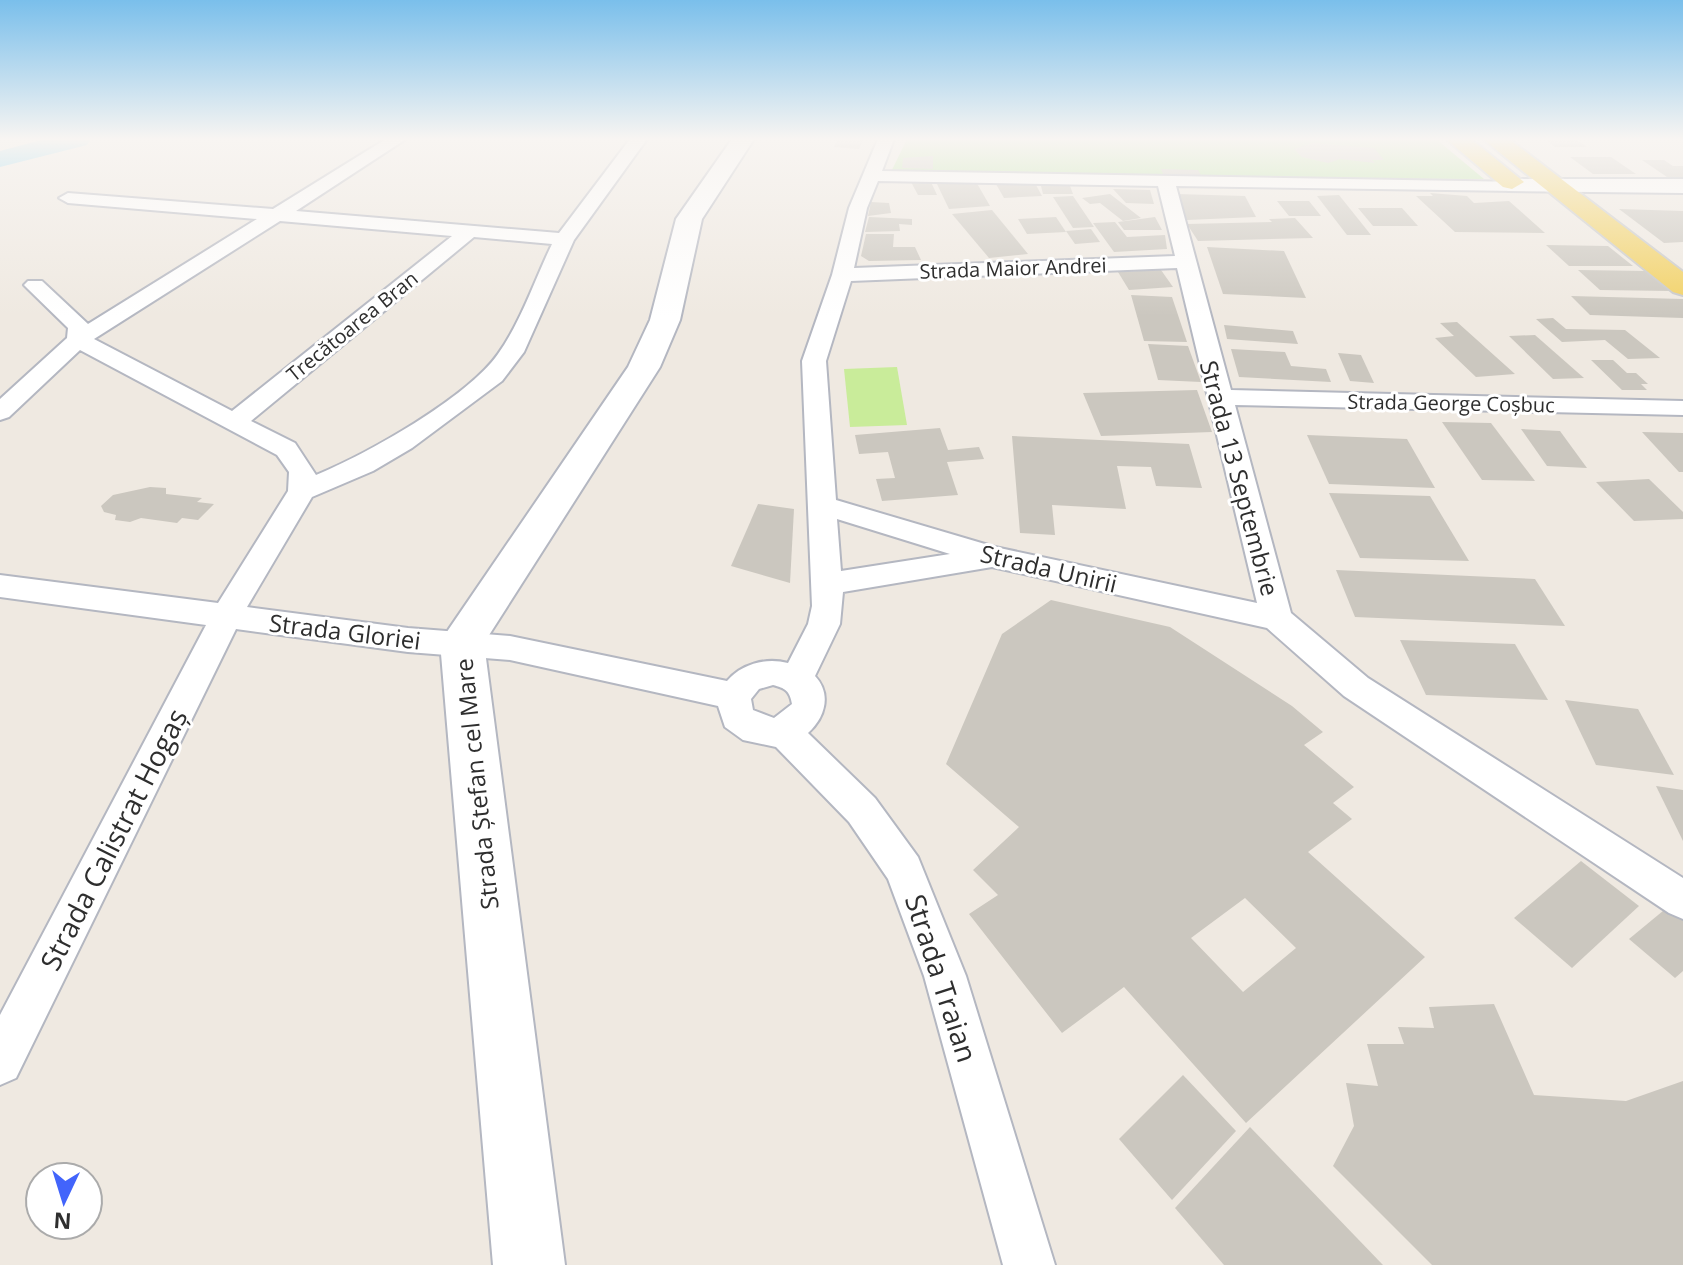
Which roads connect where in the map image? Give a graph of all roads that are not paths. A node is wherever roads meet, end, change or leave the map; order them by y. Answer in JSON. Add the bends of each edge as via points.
{"nodes":[{"id":1,"x":68,"y":198,"type":"dead end"},
{"id":2,"x":305,"y":198,"type":"edge"},
{"id":3,"x":595,"y":198,"type":"edge"},
{"id":4,"x":703,"y":198,"type":"edge"},
{"id":5,"x":862,"y":198,"type":"edge"},
{"id":6,"x":1169,"y":198,"type":"edge"},
{"id":7,"x":1538,"y":198,"type":"edge"},
{"id":8,"x":1571,"y":198,"type":"edge"},
{"id":9,"x":277,"y":216,"type":"junction"},
{"id":10,"x":470,"y":231,"type":"junction"},
{"id":11,"x":564,"y":239,"type":"junction"},
{"id":12,"x":1183,"y":262,"type":"junction"},
{"id":13,"x":1652,"y":264,"type":"junction"},
{"id":14,"x":842,"y":275,"type":"junction"},
{"id":15,"x":35,"y":285,"type":"dead end"},
{"id":16,"x":1683,"y":286,"type":"edge"},
{"id":17,"x":78,"y":340,"type":"junction"},
{"id":18,"x":1219,"y":397,"type":"junction"},
{"id":19,"x":1683,"y":408,"type":"edge"},
{"id":20,"x":0,"y":412,"type":"edge"},
{"id":21,"x":235,"y":421,"type":"junction"},
{"id":22,"x":302,"y":491,"type":"junction"},
{"id":23,"x":825,"y":506,"type":"junction"},
{"id":24,"x":994,"y":557,"type":"junction"},
{"id":25,"x":828,"y":584,"type":"junction"},
{"id":26,"x":0,"y":586,"type":"edge"},
{"id":27,"x":226,"y":616,"type":"junction"},
{"id":28,"x":1277,"y":619,"type":"junction"},
{"id":29,"x":462,"y":642,"type":"junction"},
{"id":30,"x":797,"y":678,"type":"junction"},
{"id":31,"x":734,"y":696,"type":"junction"},
{"id":32,"x":783,"y":731,"type":"junction"},
{"id":33,"x":1683,"y":900,"type":"edge"},
{"id":34,"x":0,"y":1062,"type":"edge"},
{"id":35,"x":529,"y":1265,"type":"edge"},
{"id":36,"x":1029,"y":1265,"type":"edge"}],
"edges":[{"from":1,"to":9,"type":"street"},
{"from":2,"to":9,"type":"street"},
{"from":3,"to":11,"type":"street"},
{"from":4,"to":29,"type":"street","name":"Strada Ștefan cel Mare","via":[[689,219],[665,320],[644,367]]},
{"from":5,"to":14,"type":"street"},
{"from":6,"to":12,"type":"street","name":"Strada 13 Septembrie"},
{"from":7,"to":13,"type":"main road"},
{"from":8,"to":13,"type":"main road"},
{"from":9,"to":10,"type":"street"},
{"from":9,"to":17,"type":"street"},
{"from":10,"to":11,"type":"street"},
{"from":10,"to":21,"type":"street","name":"Trecătoarea Bran"},
{"from":11,"to":22,"type":"street","via":[[512,352],[494,376],[403,442]]},
{"from":12,"to":14,"type":"street","name":"Strada Maior Andrei"},
{"from":12,"to":18,"type":"street","name":"Strada 13 Septembrie"},
{"from":13,"to":16,"type":"main road"},
{"from":14,"to":23,"type":"street","via":[[814,361]]},
{"from":15,"to":17,"type":"street","via":[[79,327]]},
{"from":17,"to":20,"type":"street"},
{"from":17,"to":21,"type":"street"},
{"from":18,"to":19,"type":"street","name":"Strada George Coșbuc"},
{"from":18,"to":28,"type":"street","name":"Strada 13 Septembrie"},
{"from":21,"to":22,"type":"street","via":[[295,458],[303,471]]},
{"from":22,"to":27,"type":"street","name":"Strada Calistrat Hogaș"},
{"from":23,"to":24,"type":"street","name":"Strada Unirii"},
{"from":23,"to":25,"type":"street"},
{"from":24,"to":25,"type":"street"},
{"from":24,"to":28,"type":"street","name":"Strada Unirii"},
{"from":25,"to":30,"type":"street","via":[[824,624]]},
{"from":26,"to":27,"type":"street","name":"Strada Gloriei"},
{"from":27,"to":29,"type":"street","name":"Strada Gloriei"},
{"from":27,"to":34,"type":"street","name":"Strada Calistrat Hogaș"},
{"from":28,"to":33,"type":"street","name":"Strada 13 Septembrie","via":[[1356,687]]},
{"from":29,"to":31,"type":"street","name":"Strada Gloriei","via":[[552,655]]},
{"from":29,"to":35,"type":"street","name":"Strada Ștefan cel Mare"},
{"from":30,"to":31,"type":"street","via":[[760,674]]},
{"from":30,"to":32,"type":"street","via":[[809,692],[808,711]]},
{"from":31,"to":32,"type":"street","via":[[733,707],[745,725],[756,731]]},
{"from":32,"to":36,"type":"street","name":"Strada Traian","via":[[862,810],[904,870],[945,976]]}]}
